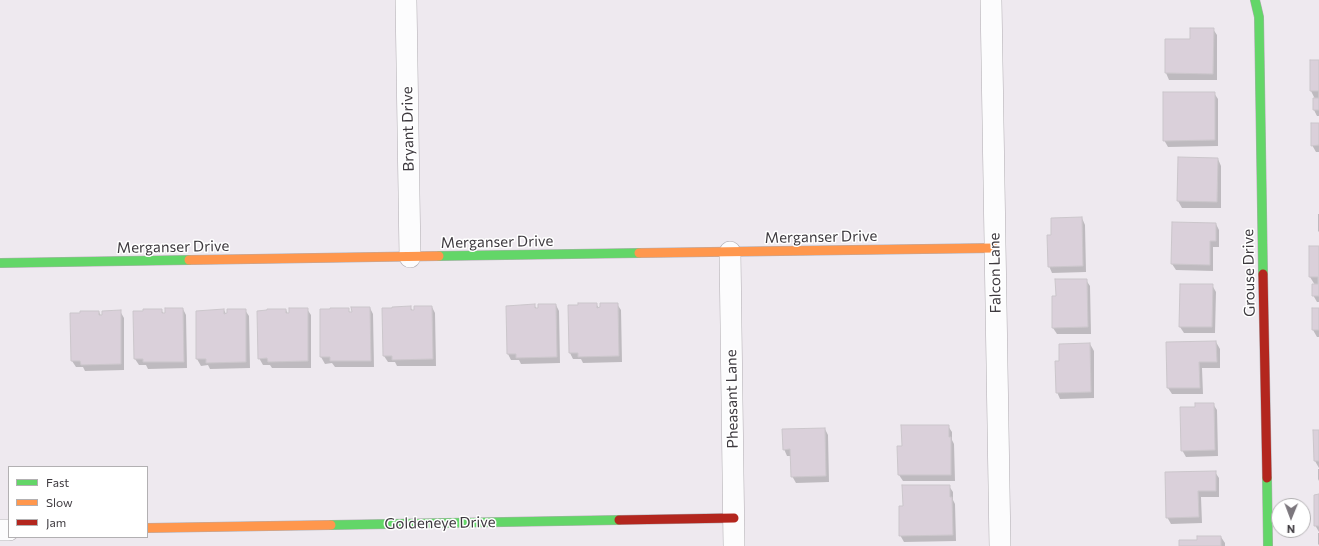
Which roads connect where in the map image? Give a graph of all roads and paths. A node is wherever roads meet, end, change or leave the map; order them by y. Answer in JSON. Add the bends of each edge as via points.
{"nodes":[{"id":1,"x":406,"y":0,"type":"edge"},
{"id":2,"x":991,"y":0,"type":"edge"},
{"id":3,"x":1255,"y":0,"type":"edge"},
{"id":4,"x":994,"y":248,"type":"junction"},
{"id":5,"x":730,"y":252,"type":"junction"},
{"id":6,"x":410,"y":257,"type":"junction"},
{"id":7,"x":0,"y":263,"type":"edge"},
{"id":8,"x":734,"y":518,"type":"junction"},
{"id":9,"x":148,"y":528,"type":"edge"},
{"id":10,"x":734,"y":546,"type":"edge"},
{"id":11,"x":1000,"y":546,"type":"edge"},
{"id":12,"x":1268,"y":546,"type":"edge"}],
"edges":[{"from":1,"to":6,"type":"street","name":"Bryant Drive"},
{"from":2,"to":4,"type":"street","name":"Falcon Lane"},
{"from":3,"to":12,"type":"street","name":"Grouse Drive","via":[[1259,17]]},
{"from":4,"to":5,"type":"street","name":"Merganser Drive"},
{"from":4,"to":11,"type":"street","name":"Falcon Lane"},
{"from":5,"to":6,"type":"street","name":"Merganser Drive"},
{"from":5,"to":8,"type":"street","name":"Pheasant Lane"},
{"from":6,"to":7,"type":"street","name":"Merganser Drive"},
{"from":8,"to":9,"type":"street","name":"Goldeneye Drive"},
{"from":8,"to":10,"type":"street","name":"Pheasant Lane"}]}
